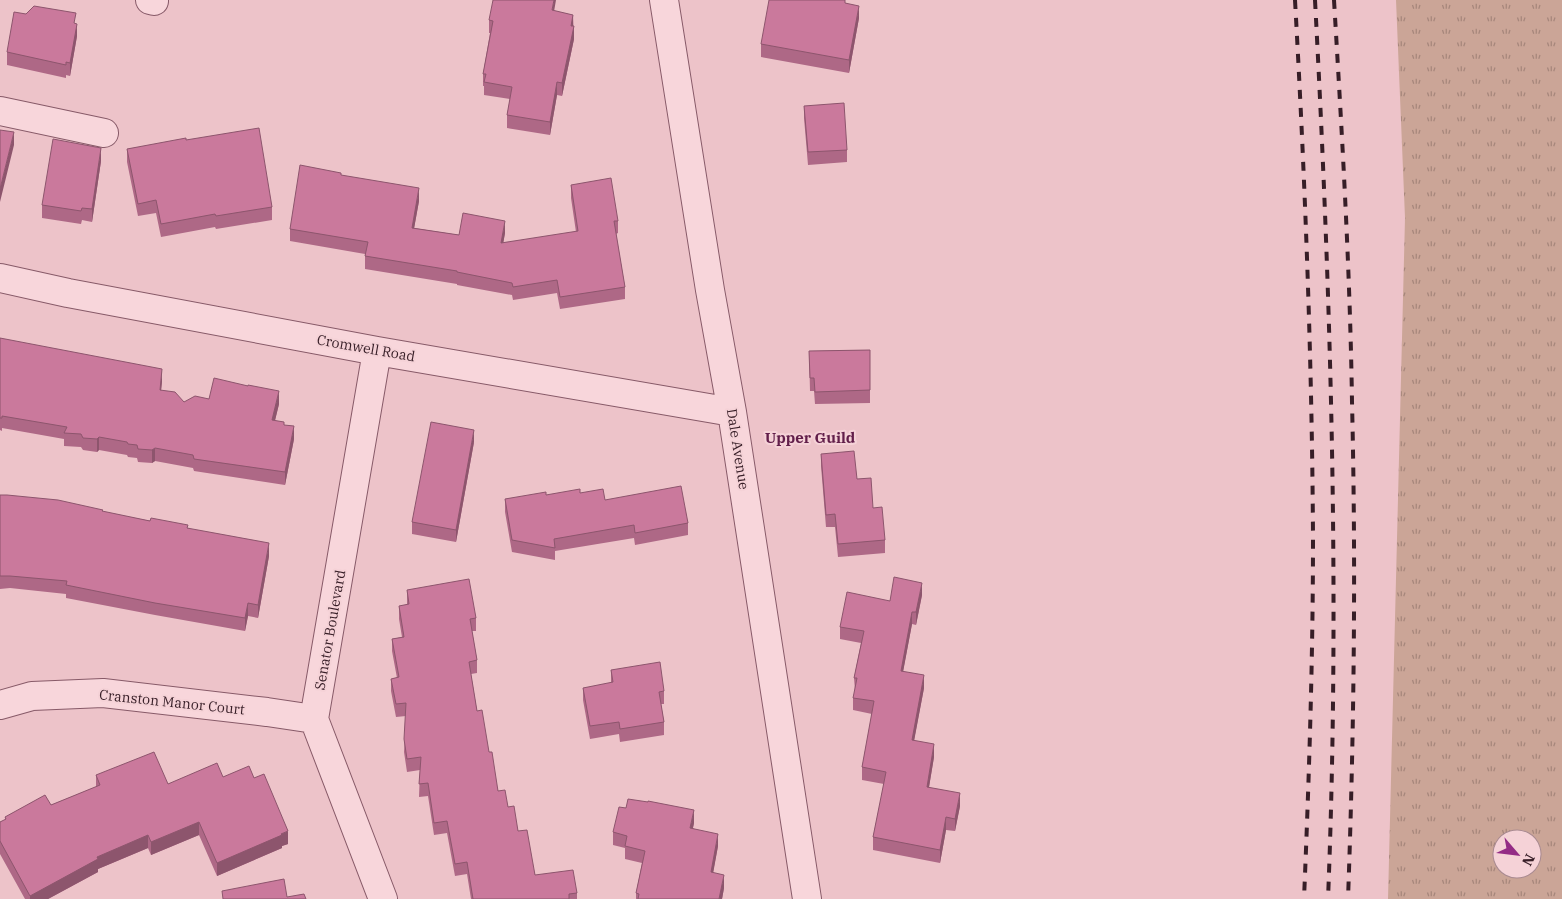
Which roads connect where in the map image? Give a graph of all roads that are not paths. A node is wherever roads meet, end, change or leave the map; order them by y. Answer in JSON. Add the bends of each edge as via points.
{"nodes":[{"id":1,"x":150,"y":0,"type":"edge"},
{"id":2,"x":154,"y":0,"type":"edge"},
{"id":3,"x":664,"y":0,"type":"edge"},
{"id":4,"x":0,"y":110,"type":"edge"},
{"id":5,"x":104,"y":133,"type":"dead end"},
{"id":6,"x":0,"y":278,"type":"edge"},
{"id":7,"x":378,"y":351,"type":"junction"},
{"id":8,"x":732,"y":412,"type":"junction"},
{"id":9,"x":0,"y":705,"type":"edge"},
{"id":10,"x":314,"y":719,"type":"junction"},
{"id":11,"x":383,"y":899,"type":"edge"},
{"id":12,"x":807,"y":899,"type":"edge"}],
"edges":[{"from":1,"to":2,"type":"street"},
{"from":3,"to":8,"type":"street","name":"Dale Avenue"},
{"from":4,"to":5,"type":"street"},
{"from":6,"to":7,"type":"street","name":"Cromwell Road"},
{"from":7,"to":8,"type":"street","name":"Cromwell Road"},
{"from":7,"to":10,"type":"street","name":"Senator Boulevard"},
{"from":8,"to":12,"type":"street","name":"Dale Avenue"},
{"from":9,"to":10,"type":"street","name":"Cranston Manor Court","via":[[32,696],[103,693]]},
{"from":10,"to":11,"type":"street"}]}
